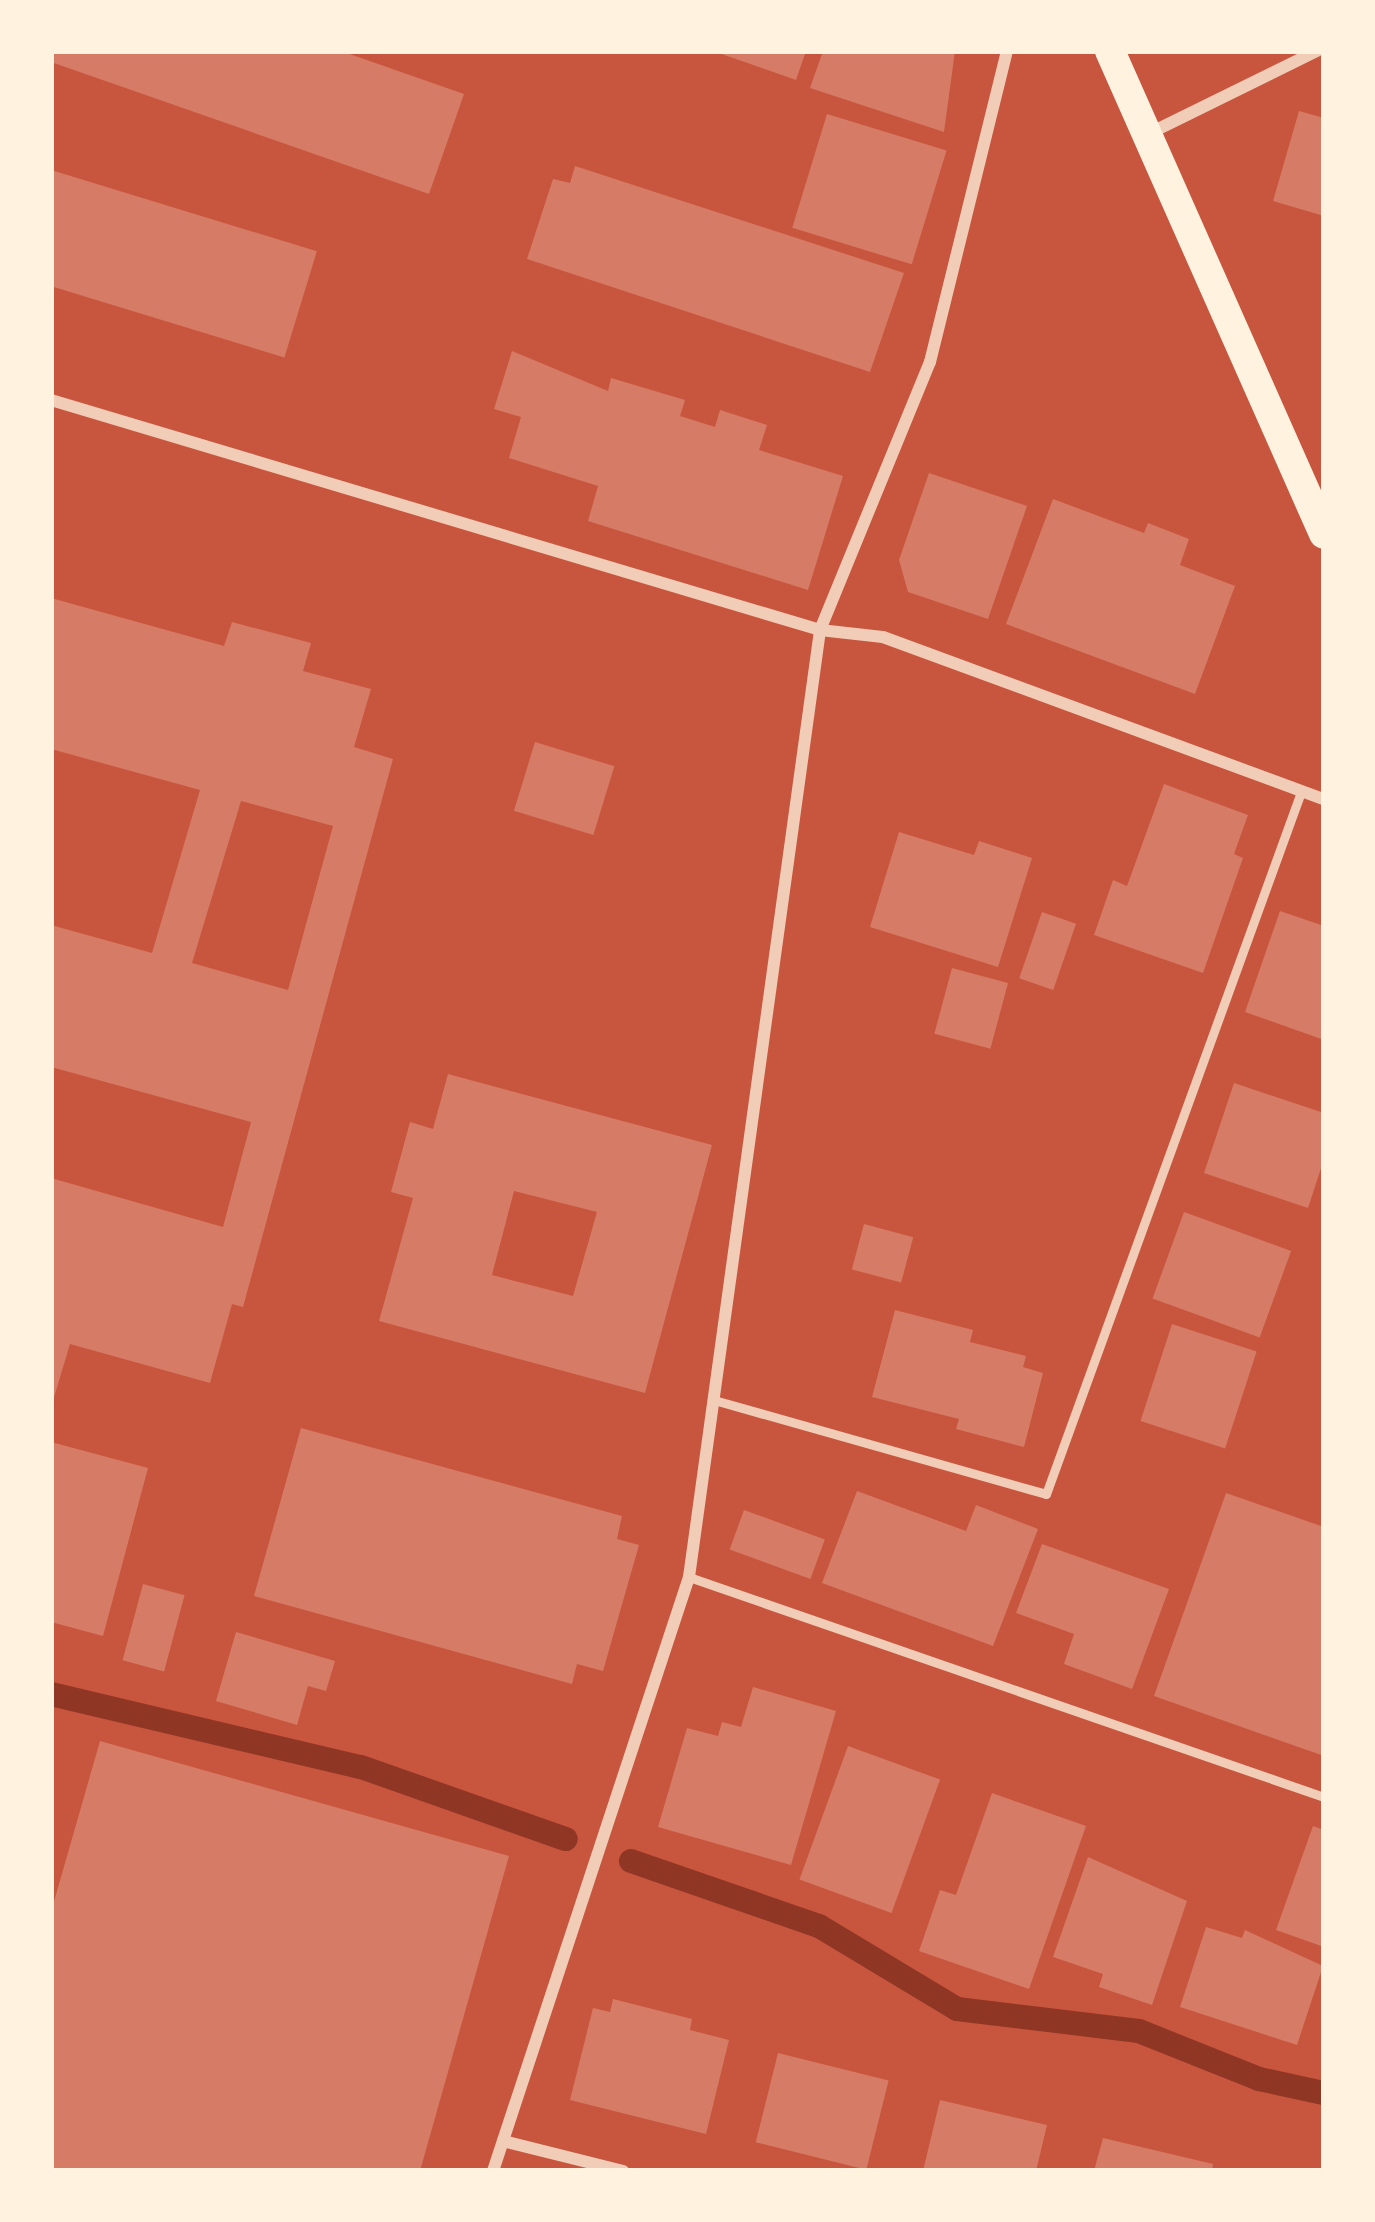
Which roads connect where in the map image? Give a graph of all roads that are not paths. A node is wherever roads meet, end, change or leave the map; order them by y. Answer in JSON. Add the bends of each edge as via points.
{"nodes":[{"id":1,"x":1007,"y":51,"type":"edge"},
{"id":2,"x":1110,"y":51,"type":"edge"},
{"id":3,"x":1317,"y":51,"type":"edge"},
{"id":4,"x":1142,"y":136,"type":"junction"},
{"id":5,"x":51,"y":400,"type":"edge"},
{"id":6,"x":1324,"y":533,"type":"edge"},
{"id":7,"x":820,"y":630,"type":"junction"},
{"id":8,"x":1301,"y":792,"type":"junction"},
{"id":9,"x":1324,"y":799,"type":"edge"},
{"id":10,"x":714,"y":1400,"type":"junction"},
{"id":11,"x":689,"y":1577,"type":"junction"},
{"id":12,"x":1324,"y":1797,"type":"edge"},
{"id":13,"x":502,"y":2141,"type":"junction"},
{"id":14,"x":494,"y":2171,"type":"edge"},
{"id":15,"x":623,"y":2171,"type":"edge"}],
"edges":[{"from":1,"to":7,"type":"street","via":[[930,362]]},
{"from":2,"to":4,"type":"main road"},
{"from":3,"to":4,"type":"street"},
{"from":4,"to":6,"type":"main road"},
{"from":5,"to":7,"type":"street"},
{"from":7,"to":8,"type":"street","via":[[884,637]]},
{"from":7,"to":10,"type":"street"},
{"from":8,"to":9,"type":"street"},
{"from":8,"to":10,"type":"lane","via":[[1046,1494]]},
{"from":10,"to":11,"type":"street"},
{"from":11,"to":12,"type":"lane"},
{"from":11,"to":13,"type":"street"},
{"from":13,"to":14,"type":"street"},
{"from":13,"to":15,"type":"street"}]}
